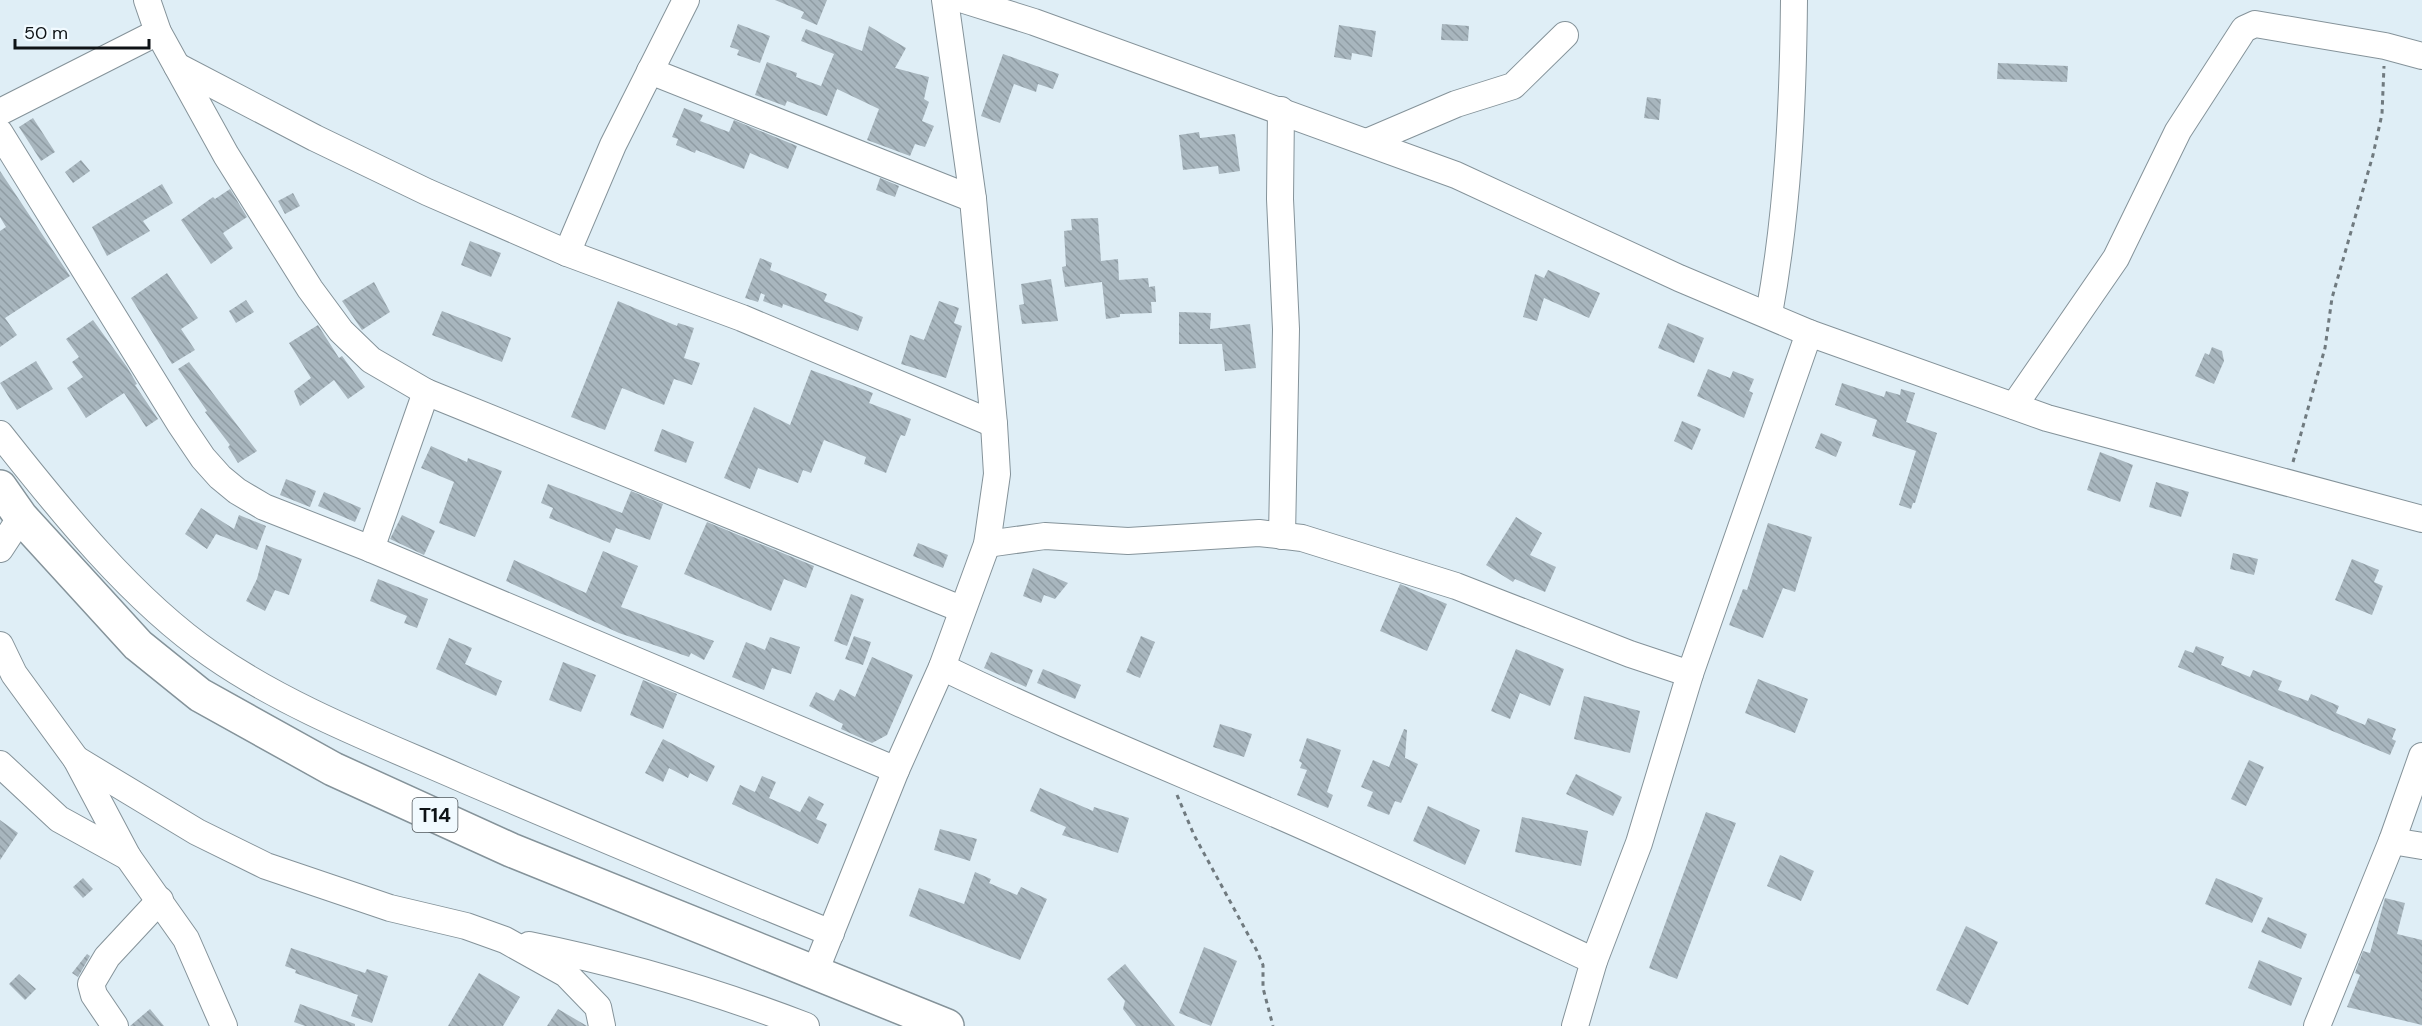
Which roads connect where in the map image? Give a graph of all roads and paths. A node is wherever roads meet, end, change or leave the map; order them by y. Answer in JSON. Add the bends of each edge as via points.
{"nodes":[{"id":1,"x":686,"y":0,"type":"edge"},
{"id":2,"x":945,"y":0,"type":"edge"},
{"id":3,"x":963,"y":0,"type":"edge"},
{"id":4,"x":1794,"y":0,"type":"edge"},
{"id":5,"x":147,"y":2,"type":"edge"},
{"id":6,"x":158,"y":32,"type":"junction"},
{"id":7,"x":1565,"y":35,"type":"dead end"},
{"id":8,"x":2385,"y":46,"type":"junction"},
{"id":9,"x":2422,"y":56,"type":"edge"},
{"id":10,"x":177,"y":66,"type":"junction"},
{"id":11,"x":650,"y":71,"type":"junction"},
{"id":12,"x":1281,"y":110,"type":"junction"},
{"id":13,"x":0,"y":112,"type":"edge"},
{"id":14,"x":0,"y":133,"type":"edge"},
{"id":15,"x":1367,"y":142,"type":"junction"},
{"id":16,"x":973,"y":199,"type":"junction"},
{"id":17,"x":567,"y":254,"type":"junction"},
{"id":18,"x":1769,"y":314,"type":"junction"},
{"id":19,"x":1809,"y":333,"type":"junction"},
{"id":20,"x":426,"y":392,"type":"junction"},
{"id":21,"x":2014,"y":406,"type":"junction"},
{"id":22,"x":994,"y":424,"type":"junction"},
{"id":23,"x":0,"y":434,"type":"edge"},
{"id":24,"x":2287,"y":480,"type":"junction"},
{"id":25,"x":0,"y":488,"type":"edge"},
{"id":26,"x":21,"y":517,"type":"junction"},
{"id":27,"x":2422,"y":519,"type":"edge"},
{"id":28,"x":1282,"y":536,"type":"junction"},
{"id":29,"x":987,"y":544,"type":"junction"},
{"id":30,"x":0,"y":549,"type":"edge"},
{"id":31,"x":371,"y":549,"type":"junction"},
{"id":32,"x":961,"y":609,"type":"junction"},
{"id":33,"x":0,"y":645,"type":"edge"},
{"id":34,"x":942,"y":667,"type":"junction"},
{"id":35,"x":1690,"y":674,"type":"junction"},
{"id":36,"x":2422,"y":756,"type":"edge"},
{"id":37,"x":76,"y":759,"type":"junction"},
{"id":38,"x":0,"y":764,"type":"edge"},
{"id":39,"x":1165,"y":768,"type":"junction"},
{"id":40,"x":896,"y":770,"type":"junction"},
{"id":41,"x":2392,"y":841,"type":"junction"},
{"id":42,"x":2422,"y":846,"type":"edge"},
{"id":43,"x":128,"y":857,"type":"junction"},
{"id":44,"x":160,"y":900,"type":"junction"},
{"id":45,"x":831,"y":933,"type":"junction"},
{"id":46,"x":506,"y":940,"type":"junction"},
{"id":47,"x":1594,"y":961,"type":"junction"},
{"id":48,"x":815,"y":972,"type":"junction"},
{"id":49,"x":115,"y":1026,"type":"edge"},
{"id":50,"x":224,"y":1026,"type":"edge"},
{"id":51,"x":602,"y":1026,"type":"edge"},
{"id":52,"x":806,"y":1026,"type":"edge"},
{"id":53,"x":947,"y":1026,"type":"edge"},
{"id":54,"x":1273,"y":1026,"type":"edge"},
{"id":55,"x":1575,"y":1026,"type":"edge"},
{"id":56,"x":2317,"y":1026,"type":"edge"}],
"edges":[{"from":1,"to":11,"type":"street"},
{"from":2,"to":16,"type":"street"},
{"from":3,"to":12,"type":"street"},
{"from":4,"to":18,"type":"street","via":[[1789,167]]},
{"from":5,"to":6,"type":"street"},
{"from":6,"to":10,"type":"street"},
{"from":6,"to":13,"type":"street"},
{"from":7,"to":15,"type":"street","via":[[1513,86],[1456,104]]},
{"from":8,"to":9,"type":"street"},
{"from":8,"to":21,"type":"street","via":[[2255,24],[2244,29],[2178,131],[2111,267]]},
{"from":8,"to":24,"type":"path","via":[[2383,103],[2375,145],[2332,298],[2325,348]]},
{"from":10,"to":17,"type":"street","via":[[427,192]]},
{"from":10,"to":20,"type":"street","via":[[226,155],[341,331],[371,360]]},
{"from":11,"to":16,"type":"street"},
{"from":11,"to":17,"type":"street"},
{"from":12,"to":15,"type":"street"},
{"from":12,"to":28,"type":"street","via":[[1286,329]]},
{"from":14,"to":31,"type":"street","via":[[144,371],[203,458],[237,491],[264,507]]},
{"from":15,"to":18,"type":"street","via":[[1456,175],[1679,278]]},
{"from":16,"to":22,"type":"street"},
{"from":17,"to":22,"type":"street","via":[[742,318]]},
{"from":18,"to":19,"type":"street"},
{"from":19,"to":21,"type":"street"},
{"from":19,"to":35,"type":"street"},
{"from":20,"to":31,"type":"street"},
{"from":20,"to":32,"type":"street"},
{"from":21,"to":24,"type":"street","via":[[2104,435]]},
{"from":22,"to":29,"type":"street","via":[[997,474]]},
{"from":23,"to":45,"type":"street","via":[[101,555],[212,655],[314,714]]},
{"from":24,"to":27,"type":"street"},
{"from":25,"to":26,"type":"highway","number":"T14"},
{"from":26,"to":30,"type":"street"},
{"from":26,"to":48,"type":"highway","number":"T14","via":[[138,645],[200,695],[333,769],[501,845]]},
{"from":28,"to":29,"type":"street","via":[[1259,533],[1128,541],[1045,536]]},
{"from":28,"to":35,"type":"street","via":[[1302,538],[1456,586]]},
{"from":29,"to":32,"type":"street"},
{"from":31,"to":40,"type":"street"},
{"from":32,"to":34,"type":"street"},
{"from":33,"to":37,"type":"street","via":[[14,674]]},
{"from":34,"to":39,"type":"street"},
{"from":34,"to":40,"type":"street"},
{"from":35,"to":47,"type":"street","via":[[1640,843]]},
{"from":36,"to":41,"type":"street"},
{"from":37,"to":43,"type":"street"},
{"from":37,"to":46,"type":"street","via":[[196,832],[266,866],[390,908]]},
{"from":38,"to":43,"type":"street","via":[[59,819]]},
{"from":39,"to":47,"type":"street","via":[[1425,881]]},
{"from":39,"to":54,"type":"path","via":[[1194,835],[1263,965],[1263,988]]},
{"from":40,"to":45,"type":"street"},
{"from":41,"to":42,"type":"street"},
{"from":41,"to":56,"type":"street"},
{"from":43,"to":44,"type":"street"},
{"from":44,"to":49,"type":"street","via":[[107,957],[91,984]]},
{"from":44,"to":50,"type":"street","via":[[186,939]]},
{"from":45,"to":48,"type":"street"},
{"from":46,"to":51,"type":"street","via":[[566,974],[598,1007]]},
{"from":46,"to":52,"type":"street","via":[[611,962]]},
{"from":47,"to":55,"type":"street"},
{"from":48,"to":53,"type":"highway","number":"T14"}]}
